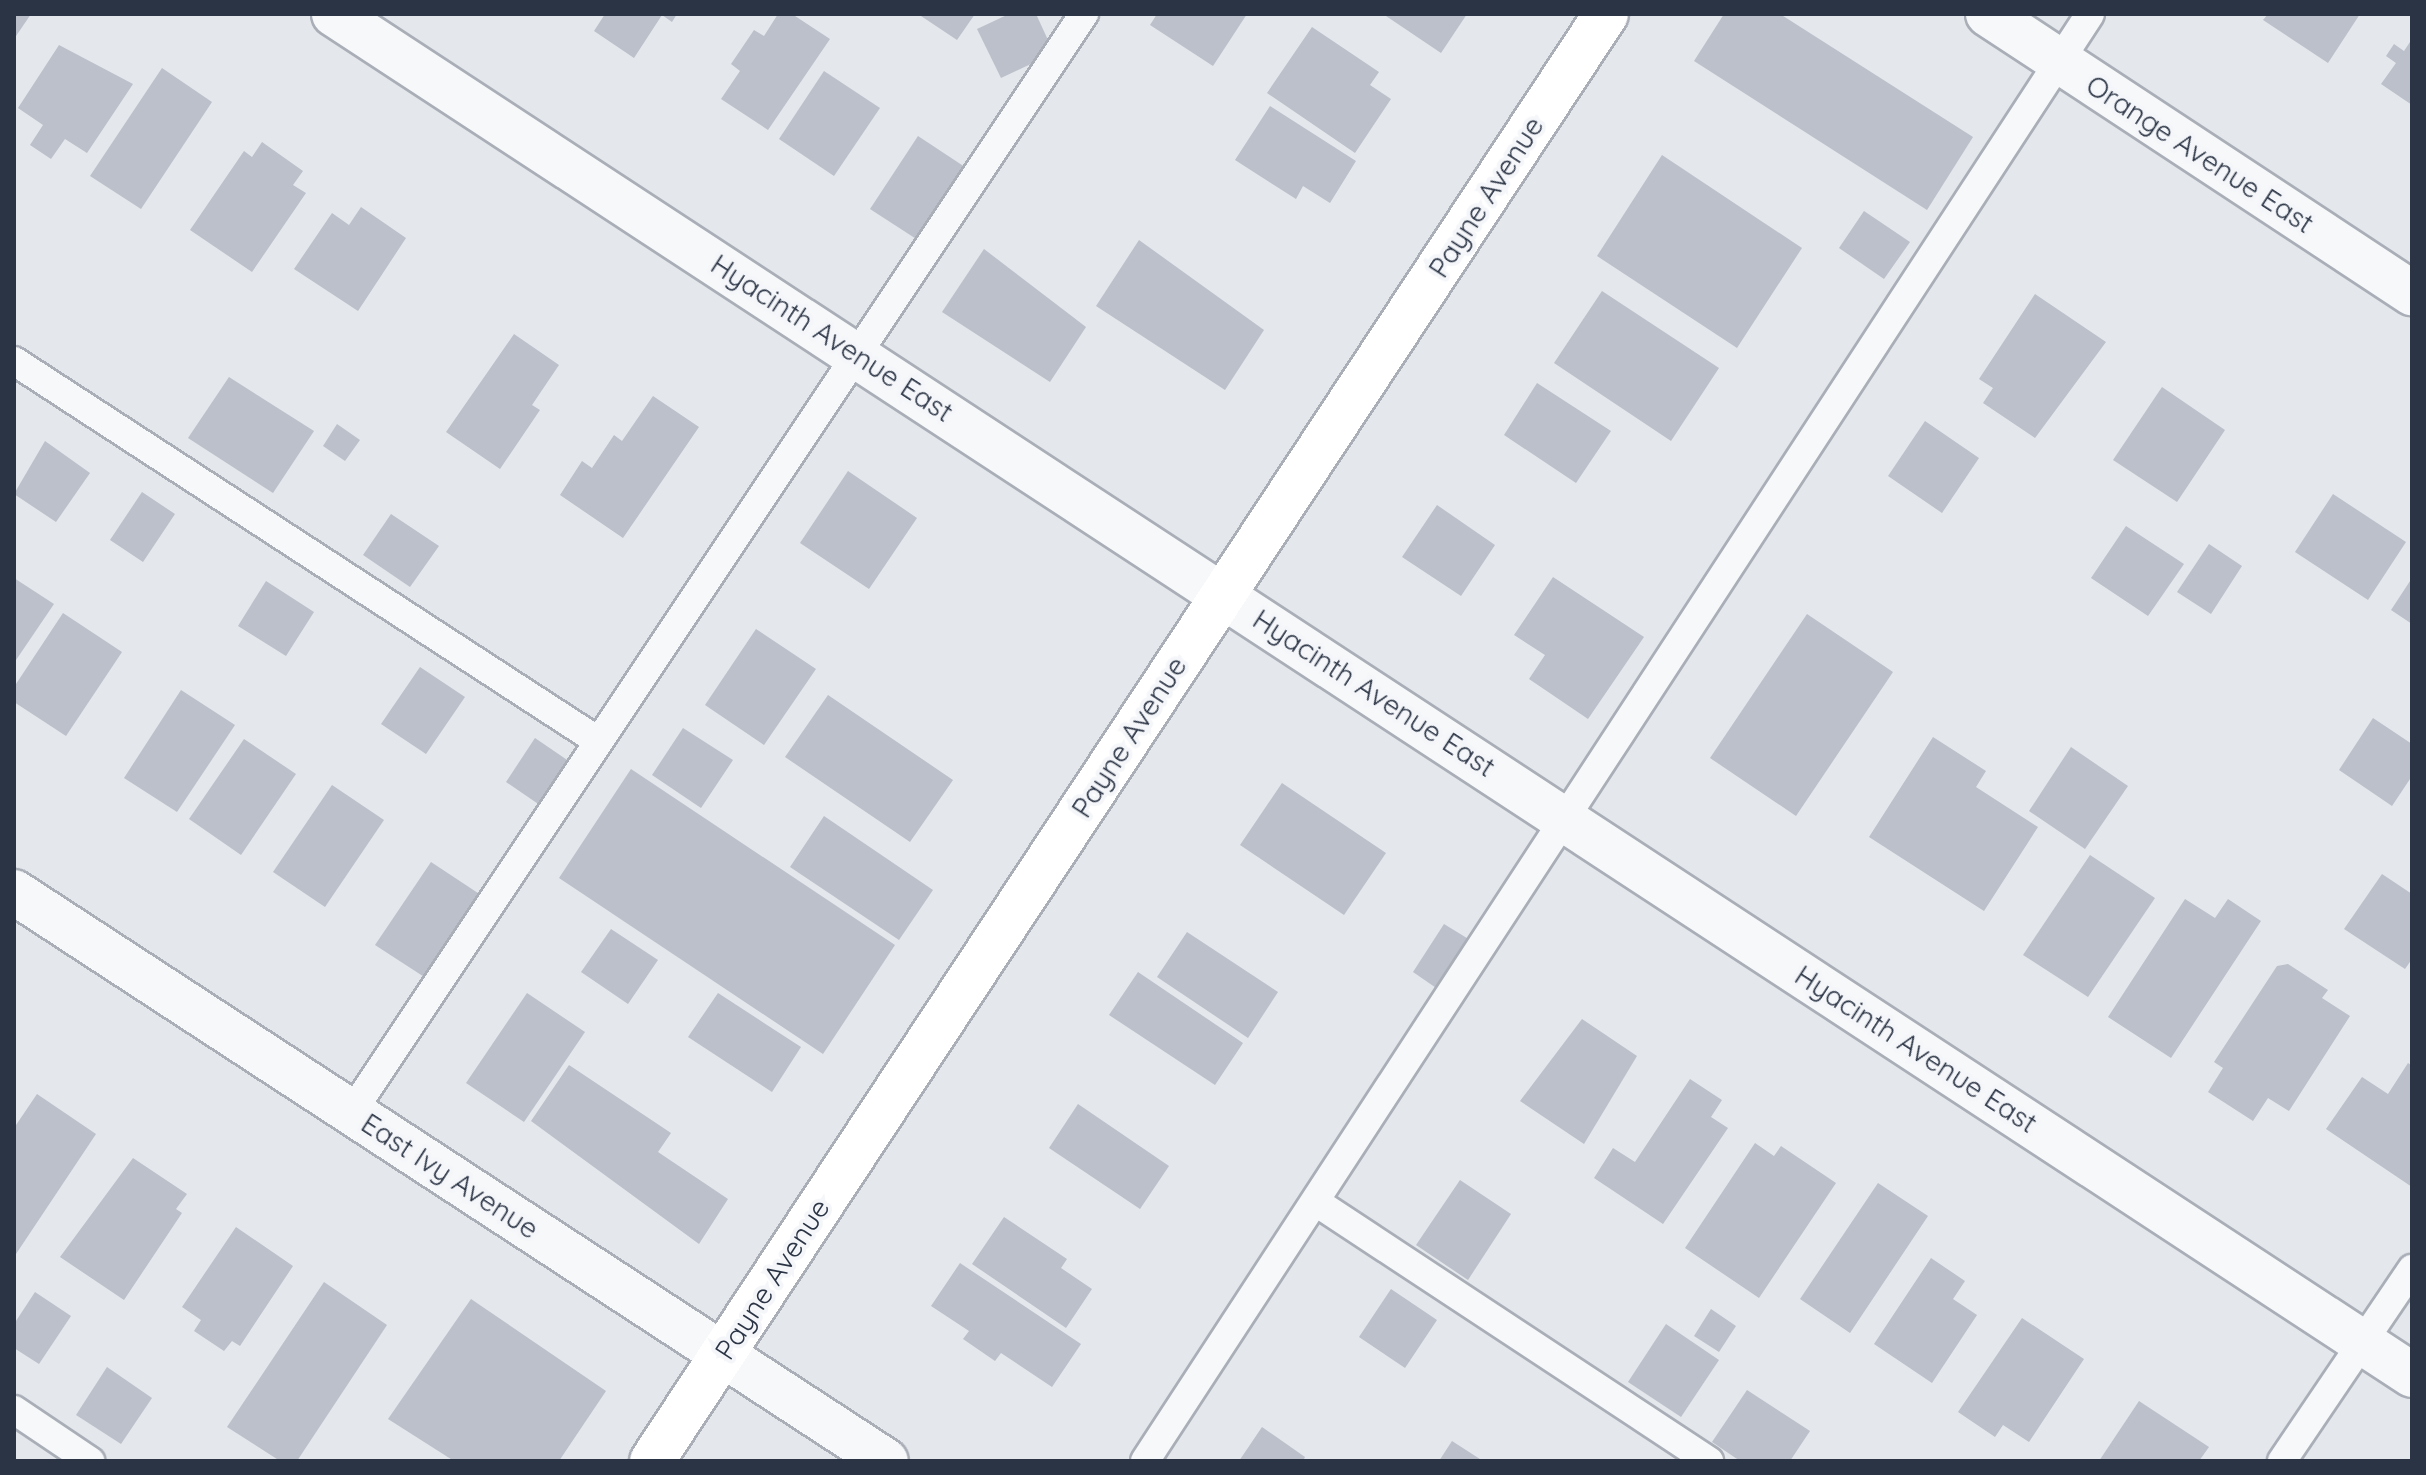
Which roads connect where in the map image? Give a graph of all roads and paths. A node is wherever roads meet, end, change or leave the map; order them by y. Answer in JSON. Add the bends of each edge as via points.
{"nodes":[{"id":1,"x":334,"y":14,"type":"edge"},
{"id":2,"x":1084,"y":14,"type":"edge"},
{"id":3,"x":1606,"y":14,"type":"edge"},
{"id":4,"x":1988,"y":14,"type":"edge"},
{"id":5,"x":2090,"y":14,"type":"edge"},
{"id":6,"x":2059,"y":60,"type":"junction"},
{"id":7,"x":2412,"y":293,"type":"edge"},
{"id":8,"x":855,"y":353,"type":"junction"},
{"id":9,"x":14,"y":361,"type":"edge"},
{"id":10,"x":1224,"y":594,"type":"junction"},
{"id":11,"x":598,"y":741,"type":"junction"},
{"id":12,"x":1568,"y":820,"type":"junction"},
{"id":13,"x":14,"y":892,"type":"edge"},
{"id":14,"x":352,"y":1112,"type":"junction"},
{"id":15,"x":1316,"y":1202,"type":"junction"},
{"id":16,"x":2412,"y":1269,"type":"edge"},
{"id":17,"x":2362,"y":1342,"type":"junction"},
{"id":18,"x":722,"y":1355,"type":"junction"},
{"id":19,"x":2412,"y":1375,"type":"edge"},
{"id":20,"x":14,"y":1410,"type":"edge"},
{"id":21,"x":90,"y":1461,"type":"edge"},
{"id":22,"x":652,"y":1461,"type":"edge"},
{"id":23,"x":886,"y":1461,"type":"edge"},
{"id":24,"x":1145,"y":1461,"type":"edge"},
{"id":25,"x":1709,"y":1461,"type":"edge"},
{"id":26,"x":2282,"y":1461,"type":"edge"}],
"edges":[{"from":1,"to":8,"type":"street","name":"Hyacinth Avenue East"},
{"from":2,"to":8,"type":"lane"},
{"from":3,"to":10,"type":"street","name":"Payne Avenue"},
{"from":4,"to":6,"type":"street","name":"Orange Avenue East"},
{"from":5,"to":6,"type":"lane"},
{"from":6,"to":7,"type":"street","name":"Orange Avenue East"},
{"from":6,"to":12,"type":"lane"},
{"from":8,"to":10,"type":"street","name":"Hyacinth Avenue East"},
{"from":8,"to":11,"type":"lane"},
{"from":9,"to":11,"type":"lane"},
{"from":10,"to":12,"type":"street","name":"Hyacinth Avenue East"},
{"from":10,"to":18,"type":"street","name":"Payne Avenue"},
{"from":11,"to":14,"type":"lane"},
{"from":12,"to":15,"type":"lane"},
{"from":12,"to":17,"type":"street","name":"Hyacinth Avenue East"},
{"from":13,"to":14,"type":"street","name":"East Ivy Avenue"},
{"from":14,"to":18,"type":"street","name":"East Ivy Avenue"},
{"from":15,"to":24,"type":"lane"},
{"from":15,"to":25,"type":"lane"},
{"from":16,"to":17,"type":"lane"},
{"from":17,"to":19,"type":"street","name":"Hyacinth Avenue East"},
{"from":17,"to":26,"type":"lane"},
{"from":18,"to":22,"type":"street","name":"Payne Avenue"},
{"from":18,"to":23,"type":"street","name":"East Ivy Avenue"},
{"from":20,"to":21,"type":"lane"}]}
